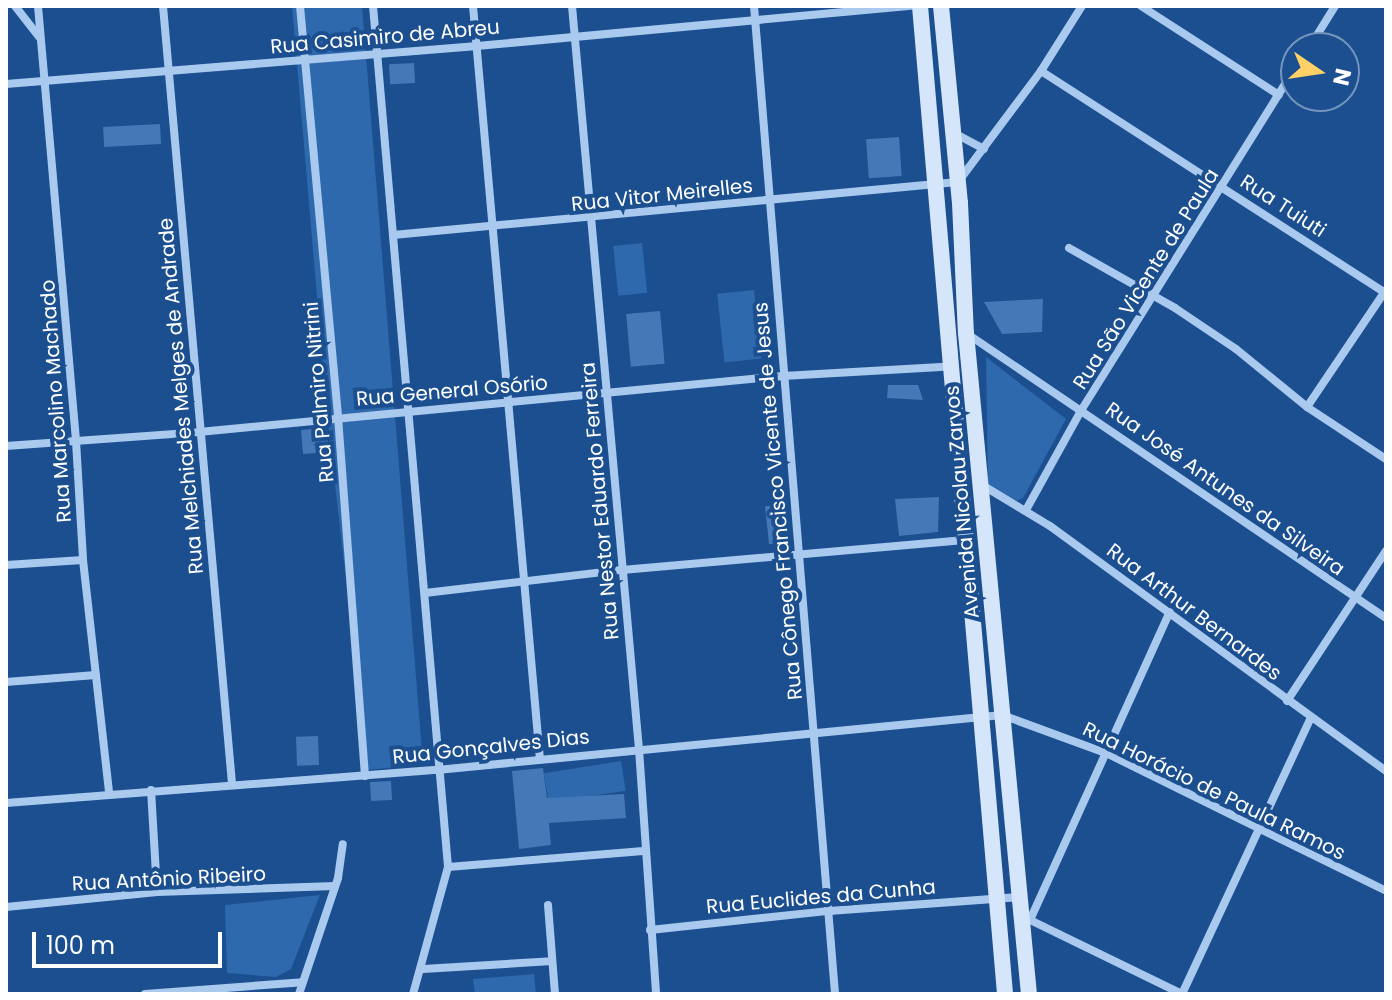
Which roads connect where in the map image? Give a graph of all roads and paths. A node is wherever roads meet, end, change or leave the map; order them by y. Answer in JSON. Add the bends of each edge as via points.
{"nodes":[{"id":1,"x":15,"y":6,"type":"edge"},
{"id":2,"x":38,"y":6,"type":"edge"},
{"id":3,"x":163,"y":6,"type":"edge"},
{"id":4,"x":300,"y":6,"type":"edge"},
{"id":5,"x":373,"y":6,"type":"edge"},
{"id":6,"x":473,"y":6,"type":"edge"},
{"id":7,"x":572,"y":6,"type":"edge"},
{"id":8,"x":754,"y":6,"type":"edge"},
{"id":9,"x":911,"y":6,"type":"edge"},
{"id":10,"x":920,"y":6,"type":"edge"},
{"id":11,"x":941,"y":6,"type":"edge"},
{"id":12,"x":1082,"y":6,"type":"edge"},
{"id":13,"x":1141,"y":6,"type":"edge"},
{"id":14,"x":1335,"y":6,"type":"edge"},
{"id":15,"x":755,"y":20,"type":"junction"},
{"id":16,"x":1319,"y":32,"type":"edge"},
{"id":17,"x":575,"y":35,"type":"junction"},
{"id":18,"x":40,"y":39,"type":"junction"},
{"id":19,"x":477,"y":46,"type":"junction"},
{"id":20,"x":376,"y":55,"type":"junction"},
{"id":21,"x":304,"y":61,"type":"junction"},
{"id":22,"x":169,"y":71,"type":"junction"},
{"id":23,"x":1041,"y":71,"type":"junction"},
{"id":24,"x":46,"y":83,"type":"junction"},
{"id":25,"x":6,"y":84,"type":"edge"},
{"id":26,"x":1279,"y":95,"type":"joint"},
{"id":27,"x":954,"y":133,"type":"junction"},
{"id":28,"x":984,"y":149,"type":"junction"},
{"id":29,"x":958,"y":182,"type":"junction"},
{"id":30,"x":934,"y":184,"type":"junction"},
{"id":31,"x":1223,"y":186,"type":"junction"},
{"id":32,"x":769,"y":200,"type":"junction"},
{"id":33,"x":591,"y":217,"type":"junction"},
{"id":34,"x":492,"y":227,"type":"junction"},
{"id":35,"x":393,"y":235,"type":"junction"},
{"id":36,"x":1069,"y":248,"type":"dead end"},
{"id":37,"x":1386,"y":291,"type":"edge"},
{"id":38,"x":1153,"y":296,"type":"junction"},
{"id":39,"x":966,"y":333,"type":"junction"},
{"id":40,"x":969,"y":365,"type":"junction"},
{"id":41,"x":949,"y":367,"type":"junction"},
{"id":42,"x":783,"y":376,"type":"junction"},
{"id":43,"x":606,"y":394,"type":"junction"},
{"id":44,"x":506,"y":400,"type":"junction"},
{"id":45,"x":1307,"y":407,"type":"junction"},
{"id":46,"x":1082,"y":409,"type":"junction"},
{"id":47,"x":408,"y":412,"type":"junction"},
{"id":48,"x":338,"y":417,"type":"junction"},
{"id":49,"x":199,"y":432,"type":"junction"},
{"id":50,"x":76,"y":441,"type":"junction"},
{"id":51,"x":6,"y":446,"type":"edge"},
{"id":52,"x":1386,"y":459,"type":"edge"},
{"id":53,"x":980,"y":484,"type":"junction"},
{"id":54,"x":1026,"y":510,"type":"junction"},
{"id":55,"x":985,"y":537,"type":"junction"},
{"id":56,"x":965,"y":540,"type":"junction"},
{"id":57,"x":1386,"y":551,"type":"edge"},
{"id":58,"x":799,"y":554,"type":"junction"},
{"id":59,"x":83,"y":560,"type":"junction"},
{"id":60,"x":6,"y":565,"type":"edge"},
{"id":61,"x":622,"y":570,"type":"junction"},
{"id":62,"x":523,"y":581,"type":"junction"},
{"id":63,"x":425,"y":593,"type":"junction"},
{"id":64,"x":1355,"y":598,"type":"junction"},
{"id":65,"x":1170,"y":612,"type":"junction"},
{"id":66,"x":1386,"y":618,"type":"edge"},
{"id":67,"x":96,"y":675,"type":"junction"},
{"id":68,"x":6,"y":682,"type":"edge"},
{"id":69,"x":1287,"y":701,"type":"junction"},
{"id":70,"x":1002,"y":715,"type":"junction"},
{"id":71,"x":979,"y":717,"type":"junction"},
{"id":72,"x":1310,"y":719,"type":"junction"},
{"id":73,"x":814,"y":732,"type":"junction"},
{"id":74,"x":639,"y":749,"type":"junction"},
{"id":75,"x":1106,"y":753,"type":"junction"},
{"id":76,"x":540,"y":759,"type":"junction"},
{"id":77,"x":437,"y":770,"type":"junction"},
{"id":78,"x":1386,"y":771,"type":"edge"},
{"id":79,"x":365,"y":776,"type":"junction"},
{"id":80,"x":232,"y":783,"type":"junction"},
{"id":81,"x":151,"y":790,"type":"junction"},
{"id":82,"x":109,"y":792,"type":"junction"},
{"id":83,"x":6,"y":803,"type":"edge"},
{"id":84,"x":1258,"y":830,"type":"junction"},
{"id":85,"x":343,"y":844,"type":"dead end"},
{"id":86,"x":643,"y":851,"type":"junction"},
{"id":87,"x":448,"y":867,"type":"junction"},
{"id":88,"x":335,"y":886,"type":"junction"},
{"id":89,"x":1386,"y":891,"type":"edge"},
{"id":90,"x":157,"y":892,"type":"junction"},
{"id":91,"x":996,"y":897,"type":"junction"},
{"id":92,"x":1019,"y":897,"type":"junction"},
{"id":93,"x":548,"y":905,"type":"dead end"},
{"id":94,"x":6,"y":907,"type":"edge"},
{"id":95,"x":829,"y":911,"type":"junction"},
{"id":96,"x":1026,"y":918,"type":"junction"},
{"id":97,"x":650,"y":930,"type":"junction"},
{"id":98,"x":552,"y":961,"type":"junction"},
{"id":99,"x":423,"y":969,"type":"junction"},
{"id":100,"x":303,"y":982,"type":"junction"},
{"id":101,"x":145,"y":994,"type":"edge"},
{"id":102,"x":299,"y":994,"type":"edge"},
{"id":103,"x":413,"y":994,"type":"edge"},
{"id":104,"x":555,"y":994,"type":"edge"},
{"id":105,"x":656,"y":994,"type":"edge"},
{"id":106,"x":835,"y":994,"type":"edge"},
{"id":107,"x":1005,"y":994,"type":"edge"},
{"id":108,"x":1029,"y":994,"type":"edge"},
{"id":109,"x":1182,"y":994,"type":"edge"}],
"edges":[{"from":1,"to":18,"type":"street"},
{"from":2,"to":18,"type":"street","name":"Rua Marcolino Machado"},
{"from":3,"to":22,"type":"street","name":"Rua Melchiades Melges de Andrade"},
{"from":4,"to":21,"type":"street","name":"Rua Palmiro Nitrini"},
{"from":5,"to":20,"type":"street"},
{"from":6,"to":19,"type":"street"},
{"from":7,"to":17,"type":"street","name":"Rua Nestor Eduardo Ferreira"},
{"from":8,"to":15,"type":"street","name":"Rua Cônego Francisco Vicente de Jesus"},
{"from":9,"to":15,"type":"street","name":"Rua Casimiro de Abreu"},
{"from":10,"to":30,"type":"main road","name":"Avenida Nicolau Zarvos"},
{"from":11,"to":27,"type":"main road","name":"Avenida Nicolau Zarvos"},
{"from":12,"to":23,"type":"street"},
{"from":13,"to":26,"type":"street"},
{"from":14,"to":16,"type":"street"},
{"from":15,"to":17,"type":"street","name":"Rua Casimiro de Abreu"},
{"from":15,"to":32,"type":"street","name":"Rua Cônego Francisco Vicente de Jesus"},
{"from":17,"to":19,"type":"street","name":"Rua Casimiro de Abreu"},
{"from":17,"to":33,"type":"street","name":"Rua Nestor Eduardo Ferreira"},
{"from":18,"to":24,"type":"street","name":"Rua Marcolino Machado"},
{"from":19,"to":20,"type":"street","name":"Rua Casimiro de Abreu"},
{"from":19,"to":34,"type":"street"},
{"from":20,"to":21,"type":"street","name":"Rua Casimiro de Abreu"},
{"from":20,"to":35,"type":"street"},
{"from":21,"to":22,"type":"street","name":"Rua Casimiro de Abreu"},
{"from":21,"to":48,"type":"street","name":"Rua Palmiro Nitrini"},
{"from":22,"to":24,"type":"street","name":"Rua Casimiro de Abreu"},
{"from":22,"to":49,"type":"street","name":"Rua Melchiades Melges de Andrade"},
{"from":23,"to":28,"type":"street"},
{"from":23,"to":31,"type":"street","name":"Rua Tuiuti"},
{"from":24,"to":25,"type":"street","name":"Rua Casimiro de Abreu"},
{"from":24,"to":50,"type":"street","name":"Rua Marcolino Machado"},
{"from":26,"to":31,"type":"street","name":"Rua São Vicente de Paula"},
{"from":27,"to":28,"type":"street"},
{"from":27,"to":29,"type":"main road","name":"Avenida Nicolau Zarvos"},
{"from":28,"to":29,"type":"street"},
{"from":29,"to":30,"type":"street","name":"Rua Vitor Meirelles"},
{"from":29,"to":39,"type":"main road","name":"Avenida Nicolau Zarvos"},
{"from":30,"to":32,"type":"street","name":"Rua Vitor Meirelles"},
{"from":30,"to":41,"type":"main road","name":"Avenida Nicolau Zarvos"},
{"from":31,"to":37,"type":"street","name":"Rua Tuiuti"},
{"from":31,"to":38,"type":"street","name":"Rua São Vicente de Paula"},
{"from":32,"to":33,"type":"street","name":"Rua Vitor Meirelles"},
{"from":32,"to":42,"type":"street","name":"Rua Cônego Francisco Vicente de Jesus"},
{"from":33,"to":34,"type":"street","name":"Rua Vitor Meirelles"},
{"from":33,"to":43,"type":"street","name":"Rua Nestor Eduardo Ferreira"},
{"from":34,"to":35,"type":"street","name":"Rua Vitor Meirelles"},
{"from":34,"to":44,"type":"street"},
{"from":35,"to":47,"type":"street"},
{"from":36,"to":38,"type":"street"},
{"from":37,"to":45,"type":"street"},
{"from":38,"to":45,"type":"street","via":[[1236,349]]},
{"from":38,"to":46,"type":"street","name":"Rua São Vicente de Paula"},
{"from":39,"to":40,"type":"main road","name":"Avenida Nicolau Zarvos"},
{"from":39,"to":46,"type":"street","name":"Rua José Antunes da Silveira"},
{"from":40,"to":41,"type":"street","name":"Rua General Osório"},
{"from":40,"to":53,"type":"main road","name":"Avenida Nicolau Zarvos"},
{"from":41,"to":42,"type":"street","name":"Rua General Osório"},
{"from":41,"to":56,"type":"main road","name":"Avenida Nicolau Zarvos"},
{"from":42,"to":43,"type":"street","name":"Rua General Osório"},
{"from":42,"to":58,"type":"street","name":"Rua Cônego Francisco Vicente de Jesus"},
{"from":43,"to":44,"type":"street","name":"Rua General Osório"},
{"from":43,"to":61,"type":"street","name":"Rua Nestor Eduardo Ferreira"},
{"from":44,"to":47,"type":"street","name":"Rua General Osório"},
{"from":44,"to":62,"type":"street"},
{"from":45,"to":52,"type":"street"},
{"from":46,"to":54,"type":"street","name":"Rua São Vicente de Paula"},
{"from":46,"to":64,"type":"street","name":"Rua José Antunes da Silveira"},
{"from":47,"to":48,"type":"street","name":"Rua General Osório"},
{"from":47,"to":63,"type":"street"},
{"from":48,"to":49,"type":"street","name":"Rua General Osório"},
{"from":48,"to":79,"type":"street","name":"Rua Palmiro Nitrini"},
{"from":49,"to":50,"type":"street","name":"Rua General Osório"},
{"from":49,"to":80,"type":"street","name":"Rua Melchiades Melges de Andrade"},
{"from":50,"to":51,"type":"street","name":"Rua General Osório"},
{"from":50,"to":59,"type":"street","name":"Rua Marcolino Machado"},
{"from":53,"to":54,"type":"street","name":"Rua Arthur Bernardes"},
{"from":53,"to":55,"type":"main road","name":"Avenida Nicolau Zarvos"},
{"from":54,"to":65,"type":"street","name":"Rua Arthur Bernardes"},
{"from":55,"to":56,"type":"main road"},
{"from":55,"to":70,"type":"main road","name":"Avenida Nicolau Zarvos"},
{"from":56,"to":58,"type":"street"},
{"from":56,"to":71,"type":"main road","name":"Avenida Nicolau Zarvos"},
{"from":57,"to":64,"type":"street"},
{"from":58,"to":61,"type":"street"},
{"from":58,"to":73,"type":"street","name":"Rua Cônego Francisco Vicente de Jesus"},
{"from":59,"to":60,"type":"street"},
{"from":59,"to":67,"type":"street","name":"Rua Marcolino Machado"},
{"from":61,"to":62,"type":"street"},
{"from":61,"to":74,"type":"street","name":"Rua Nestor Eduardo Ferreira"},
{"from":62,"to":63,"type":"street"},
{"from":62,"to":76,"type":"street"},
{"from":63,"to":77,"type":"street"},
{"from":64,"to":66,"type":"street","name":"Rua José Antunes da Silveira"},
{"from":64,"to":69,"type":"street"},
{"from":65,"to":69,"type":"street","name":"Rua Arthur Bernardes"},
{"from":65,"to":75,"type":"street"},
{"from":67,"to":68,"type":"street"},
{"from":67,"to":82,"type":"street","name":"Rua Marcolino Machado"},
{"from":69,"to":72,"type":"street","name":"Rua Arthur Bernardes"},
{"from":70,"to":71,"type":"street","name":"Rua Horácio de Paula Ramos"},
{"from":70,"to":75,"type":"street","name":"Rua Horácio de Paula Ramos"},
{"from":70,"to":92,"type":"main road","name":"Avenida Nicolau Zarvos"},
{"from":71,"to":73,"type":"street","name":"Rua Gonçalves Dias"},
{"from":71,"to":91,"type":"main road","name":"Avenida Nicolau Zarvos"},
{"from":72,"to":78,"type":"street","name":"Rua Arthur Bernardes"},
{"from":72,"to":84,"type":"street"},
{"from":73,"to":74,"type":"street","name":"Rua Gonçalves Dias"},
{"from":73,"to":95,"type":"street","name":"Rua Cônego Francisco Vicente de Jesus"},
{"from":74,"to":76,"type":"street","name":"Rua Gonçalves Dias"},
{"from":74,"to":86,"type":"street","name":"Rua Nestor Eduardo Ferreira"},
{"from":75,"to":84,"type":"street","name":"Rua Horácio de Paula Ramos"},
{"from":75,"to":96,"type":"street"},
{"from":76,"to":77,"type":"street","name":"Rua Gonçalves Dias"},
{"from":77,"to":79,"type":"street","name":"Rua Gonçalves Dias"},
{"from":77,"to":87,"type":"street"},
{"from":79,"to":80,"type":"street","name":"Rua Gonçalves Dias"},
{"from":80,"to":81,"type":"street","name":"Rua Gonçalves Dias"},
{"from":81,"to":82,"type":"street","name":"Rua Gonçalves Dias"},
{"from":81,"to":90,"type":"street"},
{"from":82,"to":83,"type":"street","name":"Rua Gonçalves Dias"},
{"from":84,"to":89,"type":"street","name":"Rua Horácio de Paula Ramos"},
{"from":84,"to":109,"type":"street"},
{"from":85,"to":88,"type":"street"},
{"from":86,"to":87,"type":"street"},
{"from":86,"to":97,"type":"street","name":"Rua Nestor Eduardo Ferreira"},
{"from":87,"to":99,"type":"street"},
{"from":88,"to":90,"type":"street","name":"Rua Antônio Ribeiro"},
{"from":88,"to":100,"type":"street"},
{"from":90,"to":94,"type":"street","name":"Rua Antônio Ribeiro"},
{"from":91,"to":92,"type":"street","name":"Rua Euclides da Cunha"},
{"from":91,"to":95,"type":"street","name":"Rua Euclides da Cunha"},
{"from":91,"to":107,"type":"main road","name":"Avenida Nicolau Zarvos"},
{"from":92,"to":96,"type":"main road","name":"Avenida Nicolau Zarvos"},
{"from":93,"to":98,"type":"street"},
{"from":95,"to":97,"type":"street","name":"Rua Euclides da Cunha"},
{"from":95,"to":106,"type":"street","name":"Rua Cônego Francisco Vicente de Jesus"},
{"from":96,"to":108,"type":"main road","name":"Avenida Nicolau Zarvos"},
{"from":96,"to":109,"type":"street"},
{"from":97,"to":105,"type":"street","name":"Rua Nestor Eduardo Ferreira"},
{"from":98,"to":99,"type":"street"},
{"from":98,"to":104,"type":"street"},
{"from":99,"to":103,"type":"street"},
{"from":100,"to":101,"type":"street"},
{"from":100,"to":102,"type":"street"}]}
